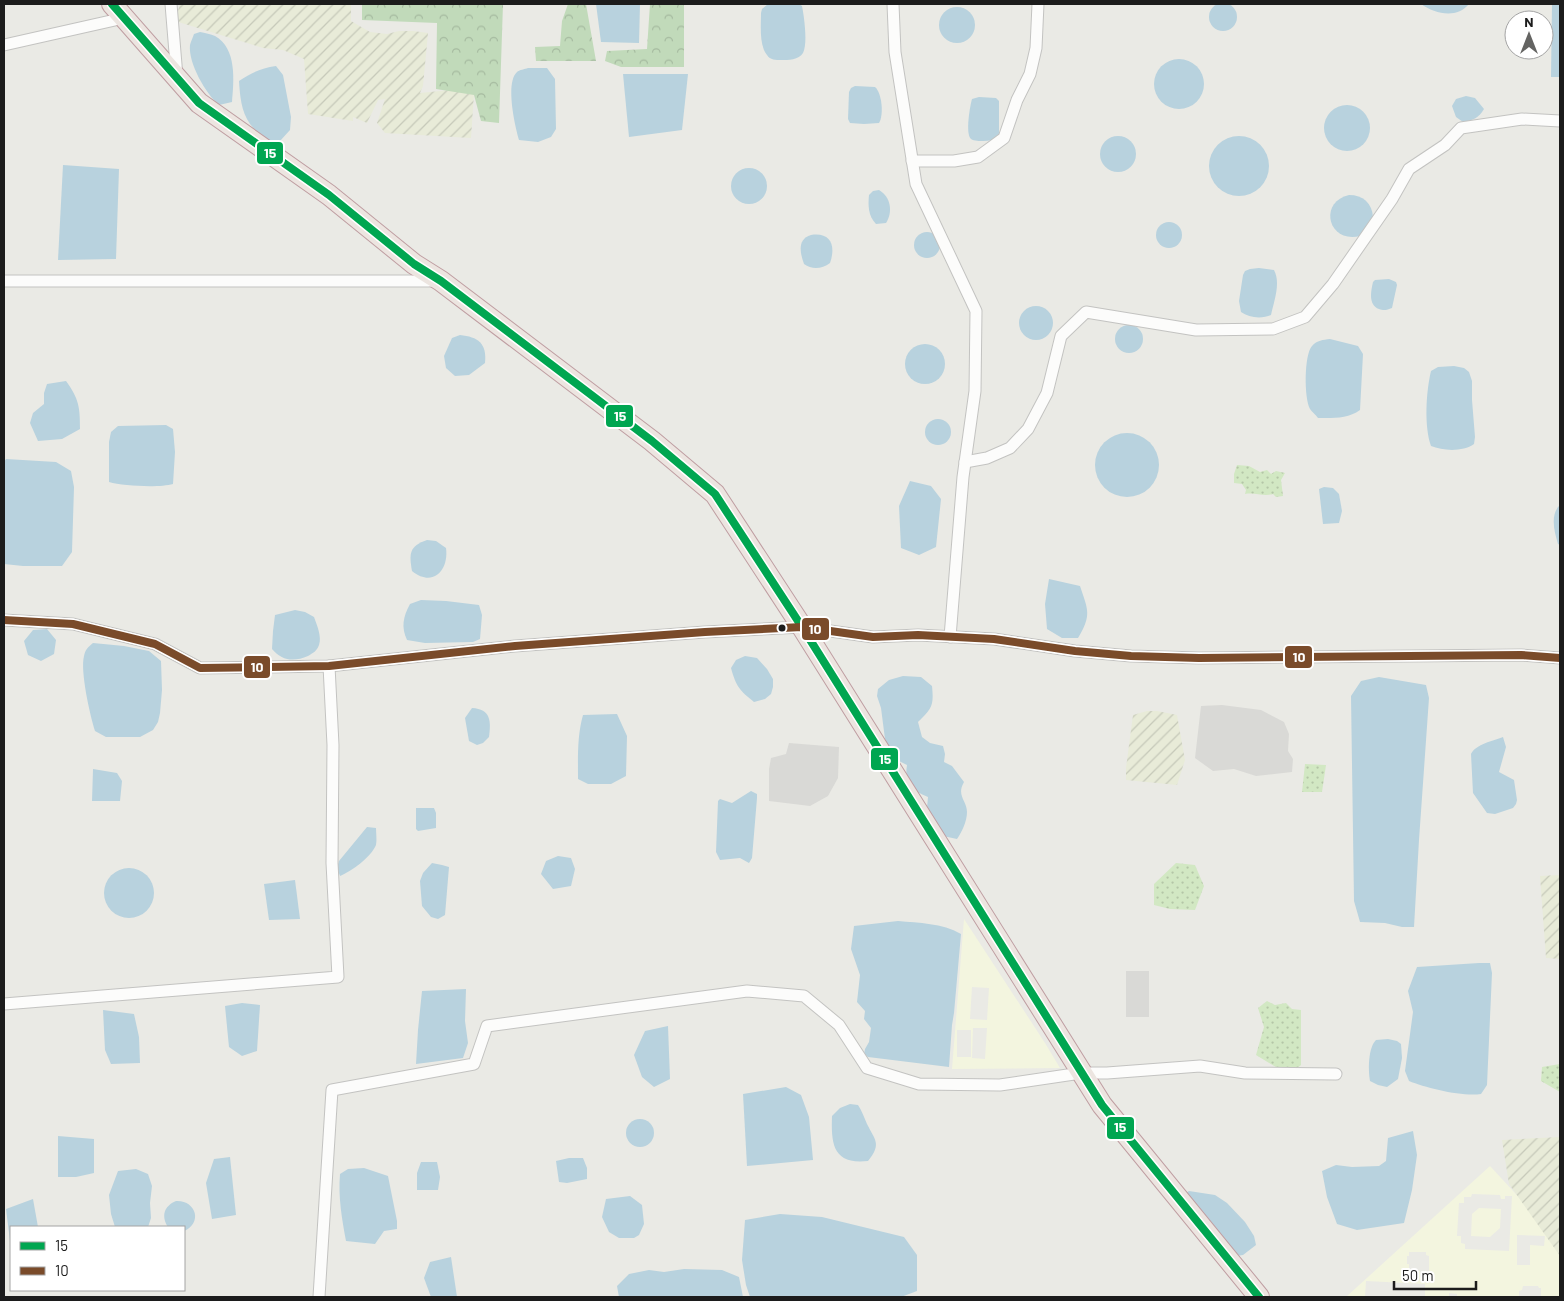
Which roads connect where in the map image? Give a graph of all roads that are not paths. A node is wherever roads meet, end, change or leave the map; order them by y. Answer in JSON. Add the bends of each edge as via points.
{"nodes":[{"id":1,"x":171,"y":4,"type":"edge"},
{"id":2,"x":893,"y":4,"type":"edge"},
{"id":3,"x":1038,"y":4,"type":"edge"},
{"id":4,"x":118,"y":11,"type":"edge"},
{"id":5,"x":4,"y":45,"type":"edge"},
{"id":6,"x":180,"y":82,"type":"junction"},
{"id":7,"x":1560,"y":121,"type":"edge"},
{"id":8,"x":912,"y":161,"type":"junction"},
{"id":9,"x":4,"y":281,"type":"edge"},
{"id":10,"x":440,"y":281,"type":"junction"},
{"id":11,"x":965,"y":462,"type":"junction"},
{"id":12,"x":4,"y":620,"type":"edge"},
{"id":13,"x":802,"y":627,"type":"junction"},
{"id":14,"x":950,"y":636,"type":"junction"},
{"id":15,"x":1560,"y":658,"type":"edge"},
{"id":16,"x":329,"y":666,"type":"junction"},
{"id":17,"x":4,"y":1004,"type":"edge"},
{"id":18,"x":1081,"y":1073,"type":"junction"},
{"id":19,"x":1336,"y":1074,"type":"dead end"},
{"id":20,"x":319,"y":1297,"type":"edge"},
{"id":21,"x":1259,"y":1297,"type":"edge"}],
"edges":[{"from":1,"to":6,"type":"street","via":[[177,78]]},
{"from":2,"to":8,"type":"street","via":[[895,52]]},
{"from":3,"to":8,"type":"street","via":[[1036,48],[1030,74],[1004,138],[978,157],[954,161]]},
{"from":4,"to":5,"type":"street"},
{"from":4,"to":6,"type":"highway"},
{"from":6,"to":10,"type":"highway","via":[[199,103],[329,195]]},
{"from":7,"to":11,"type":"street","via":[[1522,119],[1461,128],[1445,145],[1409,169],[1338,276],[1305,317],[1273,329],[1196,330],[1086,312],[1061,336],[1047,393],[1028,429],[1010,448],[988,458]]},
{"from":8,"to":11,"type":"street","via":[[916,184],[976,311],[975,391]]},
{"from":9,"to":10,"type":"street"},
{"from":10,"to":13,"type":"highway","via":[[652,441],[715,494]]},
{"from":11,"to":14,"type":"street"},
{"from":12,"to":16,"type":"street","via":[[73,624],[155,644],[200,668]]},
{"from":13,"to":14,"type":"street","via":[[873,636]]},
{"from":13,"to":16,"type":"street","via":[[515,646]]},
{"from":13,"to":18,"type":"highway"},
{"from":14,"to":15,"type":"street","via":[[1131,656],[1521,655]]},
{"from":16,"to":17,"type":"street","via":[[333,745],[332,863],[338,977]]},
{"from":18,"to":19,"type":"street","via":[[1107,1074],[1200,1066],[1245,1073]]},
{"from":18,"to":20,"type":"street","via":[[1000,1085],[919,1084],[867,1068],[839,1025],[804,996],[748,991],[486,1026],[474,1064],[332,1090]]},
{"from":18,"to":21,"type":"highway","via":[[1102,1105]]}]}
